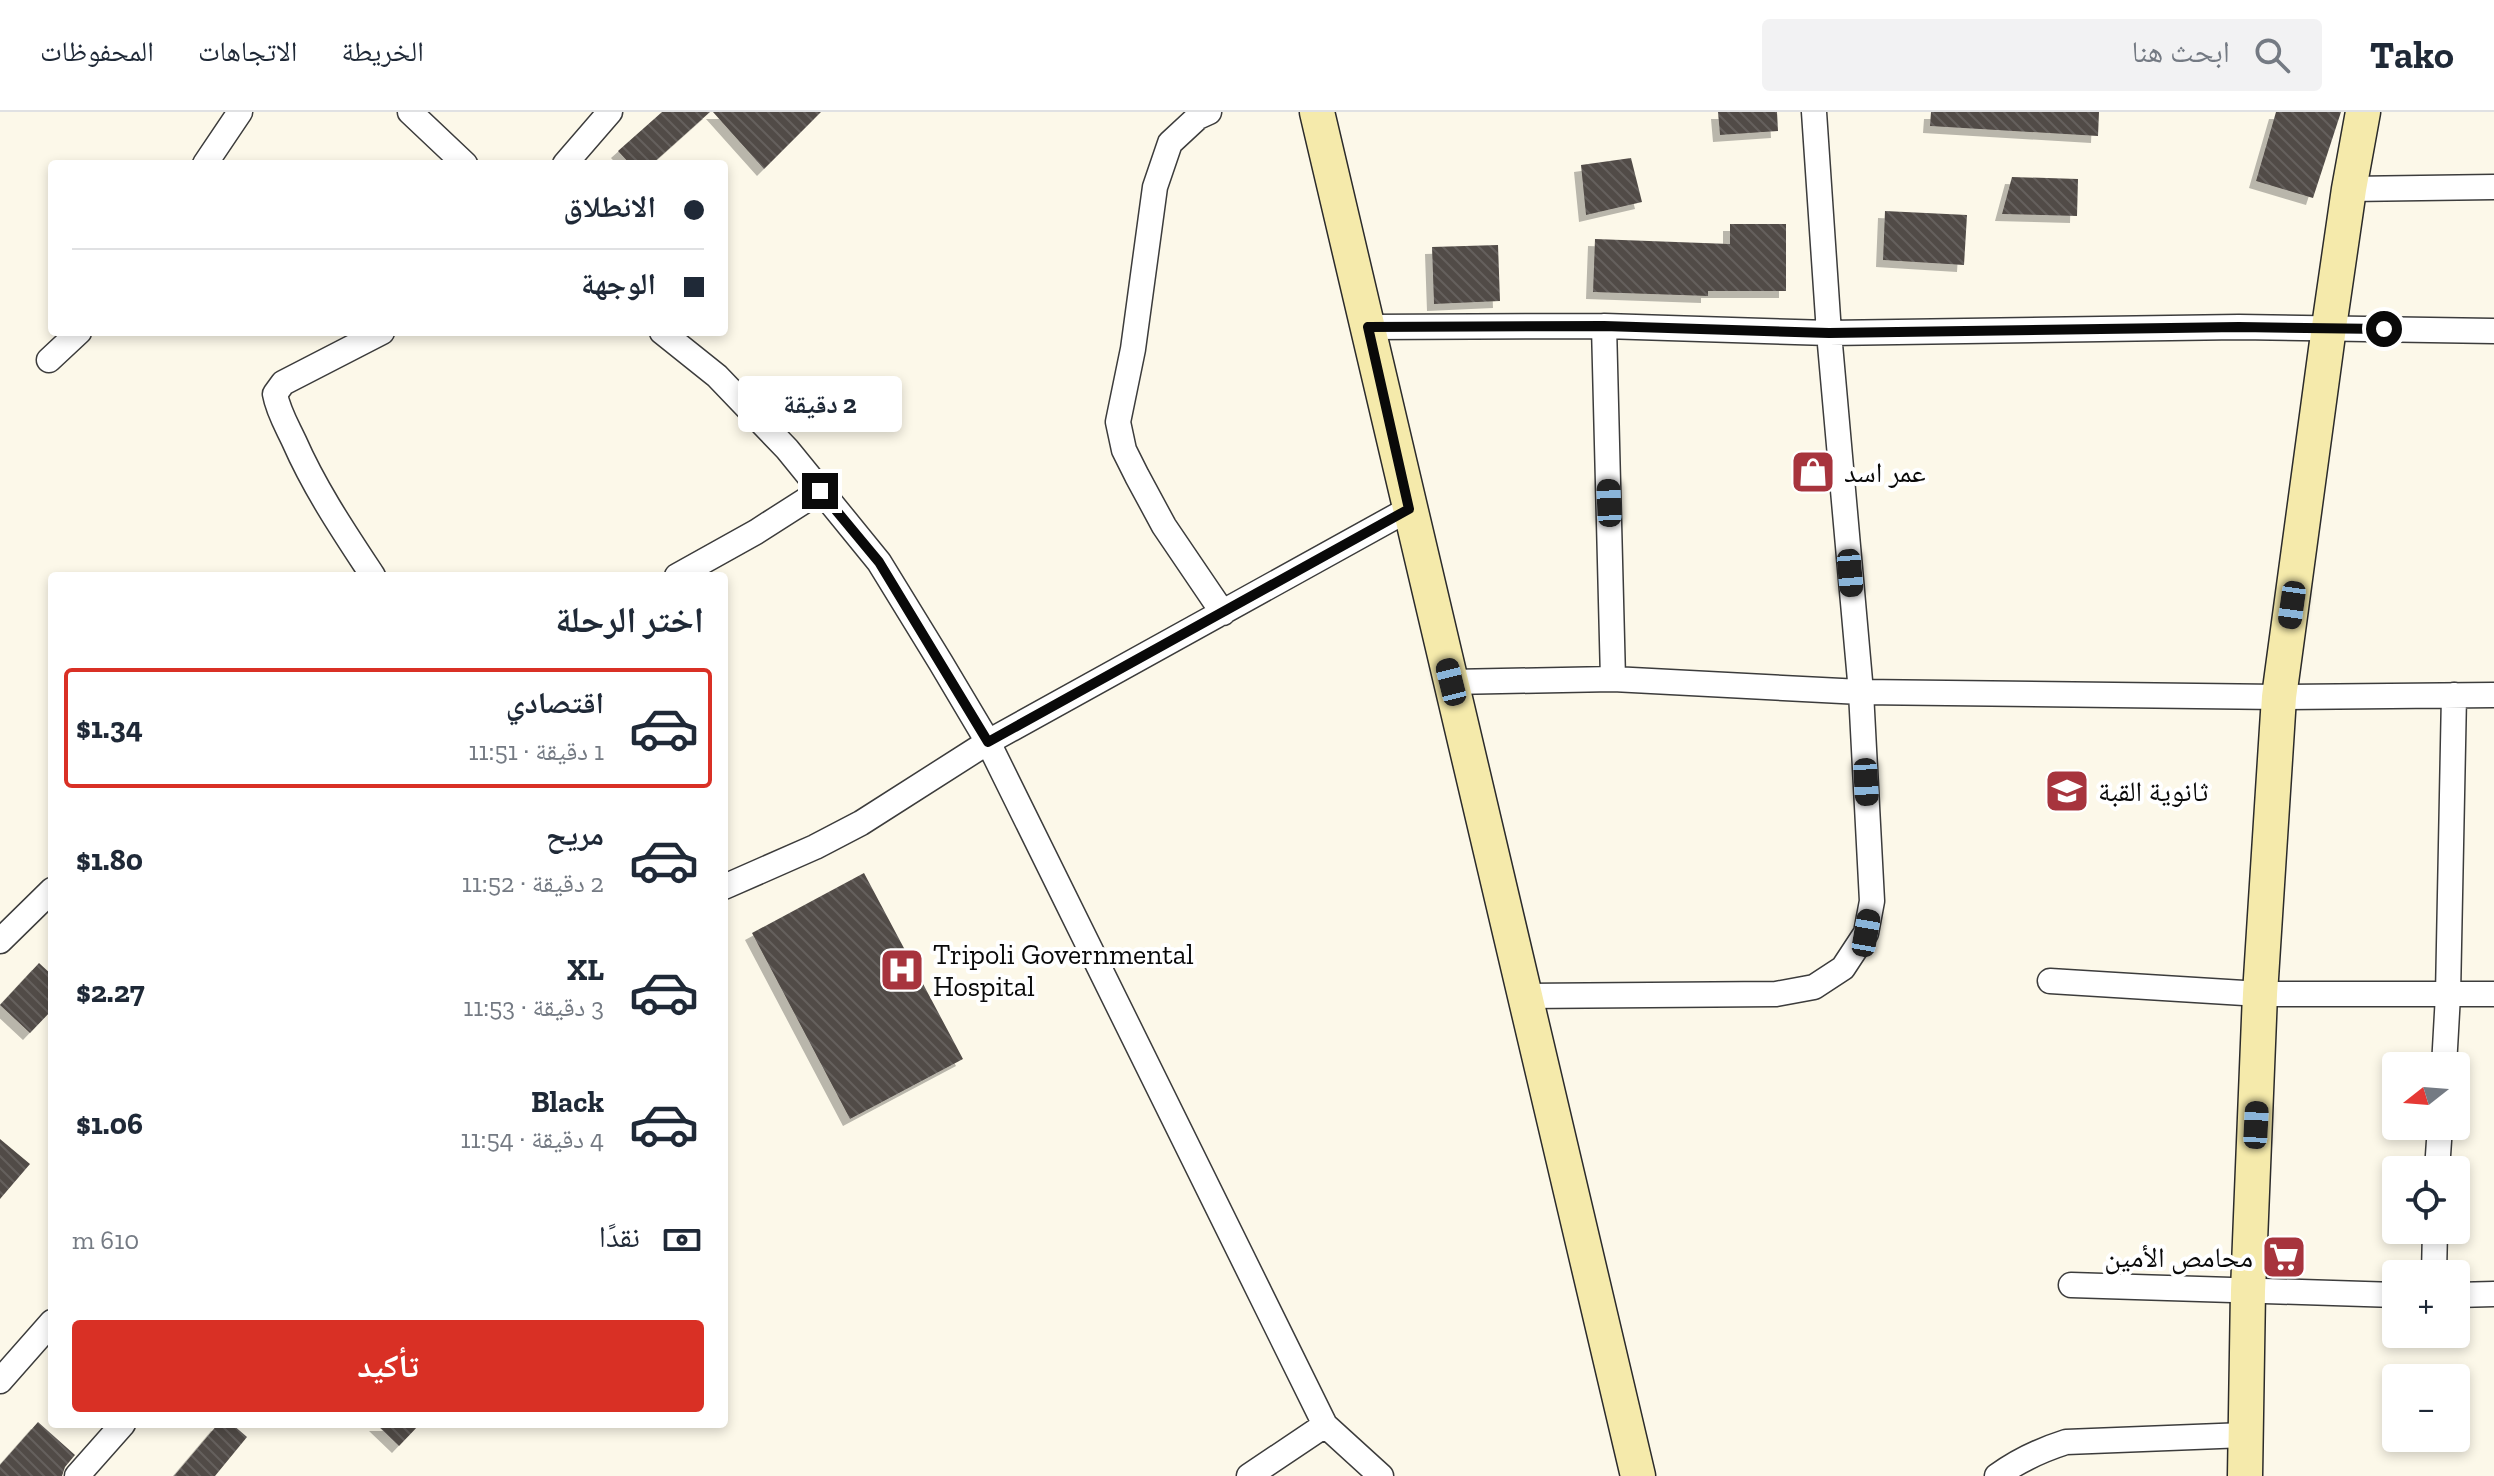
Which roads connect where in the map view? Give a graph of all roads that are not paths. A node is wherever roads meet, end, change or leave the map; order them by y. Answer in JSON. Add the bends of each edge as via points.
{"nodes":[{"id":1,"x":240,"y":112,"type":"edge"},
{"id":2,"x":410,"y":112,"type":"edge"},
{"id":3,"x":610,"y":112,"type":"edge"},
{"id":4,"x":1209,"y":112,"type":"edge"},
{"id":5,"x":1317,"y":112,"type":"edge"},
{"id":6,"x":1814,"y":112,"type":"edge"},
{"id":7,"x":2363,"y":112,"type":"edge"},
{"id":8,"x":208,"y":160,"type":"edge"},
{"id":9,"x":461,"y":160,"type":"edge"},
{"id":10,"x":568,"y":160,"type":"edge"},
{"id":11,"x":2494,"y":187,"type":"edge"},
{"id":12,"x":2349,"y":189,"type":"junction"},
{"id":13,"x":1604,"y":326,"type":"junction"},
{"id":14,"x":1368,"y":327,"type":"junction"},
{"id":15,"x":2329,"y":327,"type":"junction"},
{"id":16,"x":2494,"y":331,"type":"edge"},
{"id":17,"x":1829,"y":333,"type":"junction"},
{"id":18,"x":75,"y":336,"type":"edge"},
{"id":19,"x":374,"y":336,"type":"edge"},
{"id":20,"x":667,"y":336,"type":"edge"},
{"id":21,"x":49,"y":360,"type":"dead end"},
{"id":22,"x":820,"y":491,"type":"junction"},
{"id":23,"x":1409,"y":509,"type":"junction"},
{"id":24,"x":370,"y":572,"type":"edge"},
{"id":25,"x":684,"y":572,"type":"edge"},
{"id":26,"x":1223,"y":613,"type":"junction"},
{"id":27,"x":1613,"y":679,"type":"junction"},
{"id":28,"x":1451,"y":682,"type":"junction"},
{"id":29,"x":1861,"y":692,"type":"junction"},
{"id":30,"x":2454,"y":695,"type":"junction"},
{"id":31,"x":2494,"y":695,"type":"edge"},
{"id":32,"x":2279,"y":697,"type":"junction"},
{"id":33,"x":988,"y":742,"type":"junction"},
{"id":34,"x":728,"y":885,"type":"edge"},
{"id":35,"x":48,"y":894,"type":"edge"},
{"id":36,"x":0,"y":941,"type":"edge"},
{"id":37,"x":2050,"y":981,"type":"dead end"},
{"id":38,"x":2260,"y":994,"type":"junction"},
{"id":39,"x":2494,"y":994,"type":"edge"},
{"id":40,"x":2448,"y":995,"type":"junction"},
{"id":41,"x":1524,"y":996,"type":"junction"},
{"id":42,"x":2445,"y":1052,"type":"edge"},
{"id":43,"x":2071,"y":1285,"type":"dead end"},
{"id":44,"x":2248,"y":1291,"type":"junction"},
{"id":45,"x":2494,"y":1294,"type":"edge"},
{"id":46,"x":2382,"y":1295,"type":"edge"},
{"id":47,"x":2470,"y":1295,"type":"edge"},
{"id":48,"x":48,"y":1327,"type":"edge"},
{"id":49,"x":0,"y":1381,"type":"edge"},
{"id":50,"x":1325,"y":1425,"type":"junction"},
{"id":51,"x":119,"y":1428,"type":"edge"},
{"id":52,"x":2245,"y":1435,"type":"junction"},
{"id":53,"x":77,"y":1476,"type":"edge"},
{"id":54,"x":1249,"y":1476,"type":"edge"},
{"id":55,"x":1381,"y":1476,"type":"edge"},
{"id":56,"x":1638,"y":1476,"type":"edge"},
{"id":57,"x":1997,"y":1476,"type":"edge"},
{"id":58,"x":2245,"y":1476,"type":"edge"}],
"edges":[{"from":1,"to":8,"type":"street"},
{"from":2,"to":9,"type":"street"},
{"from":3,"to":10,"type":"street"},
{"from":4,"to":26,"type":"street","via":[[1170,143],[1155,187],[1118,422],[1124,450],[1164,526]]},
{"from":5,"to":14,"type":"main road"},
{"from":6,"to":17,"type":"street"},
{"from":7,"to":12,"type":"main road"},
{"from":11,"to":12,"type":"street"},
{"from":12,"to":15,"type":"main road"},
{"from":13,"to":14,"type":"street"},
{"from":13,"to":17,"type":"street"},
{"from":13,"to":27,"type":"street"},
{"from":14,"to":23,"type":"main road"},
{"from":15,"to":16,"type":"street"},
{"from":15,"to":17,"type":"street"},
{"from":15,"to":32,"type":"main road"},
{"from":17,"to":29,"type":"street"},
{"from":18,"to":21,"type":"street"},
{"from":19,"to":24,"type":"street","via":[[283,383],[275,394],[325,504]]},
{"from":20,"to":22,"type":"street","via":[[717,376]]},
{"from":22,"to":25,"type":"street"},
{"from":22,"to":33,"type":"street","via":[[879,562]]},
{"from":23,"to":26,"type":"street"},
{"from":23,"to":28,"type":"main road"},
{"from":26,"to":33,"type":"street"},
{"from":27,"to":28,"type":"street"},
{"from":27,"to":29,"type":"street"},
{"from":28,"to":41,"type":"main road"},
{"from":29,"to":32,"type":"street"},
{"from":29,"to":41,"type":"street","via":[[1872,901],[1866,933],[1843,968],[1814,987],[1776,994]]},
{"from":30,"to":31,"type":"street"},
{"from":30,"to":32,"type":"street"},
{"from":30,"to":40,"type":"street"},
{"from":32,"to":38,"type":"main road"},
{"from":33,"to":34,"type":"street","via":[[861,823]]},
{"from":33,"to":50,"type":"street"},
{"from":35,"to":36,"type":"street"},
{"from":37,"to":38,"type":"street"},
{"from":38,"to":40,"type":"street"},
{"from":38,"to":44,"type":"main road"},
{"from":39,"to":40,"type":"street"},
{"from":40,"to":42,"type":"street"},
{"from":41,"to":56,"type":"main road"},
{"from":43,"to":44,"type":"street"},
{"from":44,"to":46,"type":"street"},
{"from":44,"to":52,"type":"main road"},
{"from":45,"to":47,"type":"street"},
{"from":48,"to":49,"type":"street"},
{"from":50,"to":54,"type":"street"},
{"from":50,"to":55,"type":"street"},
{"from":51,"to":53,"type":"street"},
{"from":52,"to":57,"type":"street","via":[[2066,1442]]},
{"from":52,"to":58,"type":"main road"}]}
